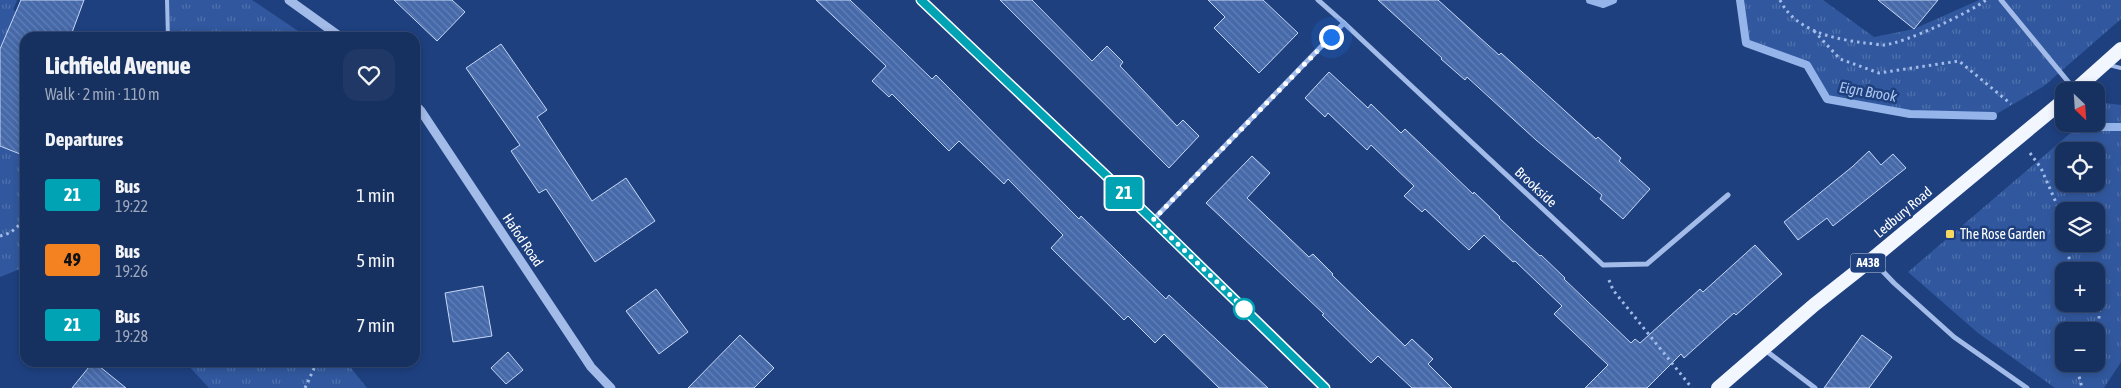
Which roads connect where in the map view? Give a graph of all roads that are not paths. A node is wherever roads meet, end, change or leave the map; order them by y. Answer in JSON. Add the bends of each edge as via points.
{"nodes":[{"id":1,"x":167,"y":0,"type":"edge"},
{"id":2,"x":289,"y":0,"type":"edge"},
{"id":3,"x":921,"y":0,"type":"edge"},
{"id":4,"x":1318,"y":0,"type":"edge"},
{"id":5,"x":2001,"y":0,"type":"edge"},
{"id":6,"x":1344,"y":23,"type":"junction"},
{"id":7,"x":168,"y":32,"type":"edge"},
{"id":8,"x":334,"y":32,"type":"edge"},
{"id":9,"x":2121,"y":49,"type":"edge"},
{"id":10,"x":2104,"y":64,"type":"junction"},
{"id":11,"x":2121,"y":68,"type":"edge"},
{"id":12,"x":2068,"y":82,"type":"edge"},
{"id":13,"x":2085,"y":82,"type":"edge"},
{"id":14,"x":2055,"y":107,"type":"edge"},
{"id":15,"x":420,"y":110,"type":"edge"},
{"id":16,"x":1728,"y":195,"type":"dead end"},
{"id":17,"x":1153,"y":220,"type":"junction"},
{"id":18,"x":1871,"y":260,"type":"junction"},
{"id":19,"x":1762,"y":349,"type":"junction"},
{"id":20,"x":611,"y":388,"type":"edge"},
{"id":21,"x":1325,"y":388,"type":"edge"},
{"id":22,"x":1718,"y":388,"type":"edge"},
{"id":23,"x":1815,"y":388,"type":"edge"},
{"id":24,"x":2028,"y":388,"type":"edge"}],
"edges":[{"from":1,"to":7,"type":"lane"},
{"from":2,"to":8,"type":"street"},
{"from":3,"to":17,"type":"street"},
{"from":4,"to":6,"type":"street","name":"Brookside"},
{"from":5,"to":12,"type":"street"},
{"from":6,"to":16,"type":"street","name":"Brookside","via":[[1603,265],[1647,264]]},
{"from":6,"to":17,"type":"street"},
{"from":9,"to":10,"type":"highway"},
{"from":10,"to":11,"type":"lane"},
{"from":10,"to":13,"type":"highway"},
{"from":14,"to":18,"type":"highway","name":"Ledbury Road","number":"A438"},
{"from":15,"to":20,"type":"street","name":"Hafod Road","via":[[591,367]]},
{"from":17,"to":21,"type":"street"},
{"from":18,"to":19,"type":"highway","name":"Ledbury Road","number":"A438"},
{"from":18,"to":24,"type":"street","via":[[1954,337]]},
{"from":19,"to":22,"type":"highway","name":"Ledbury Road","number":"A438"},
{"from":19,"to":23,"type":"street"}]}
